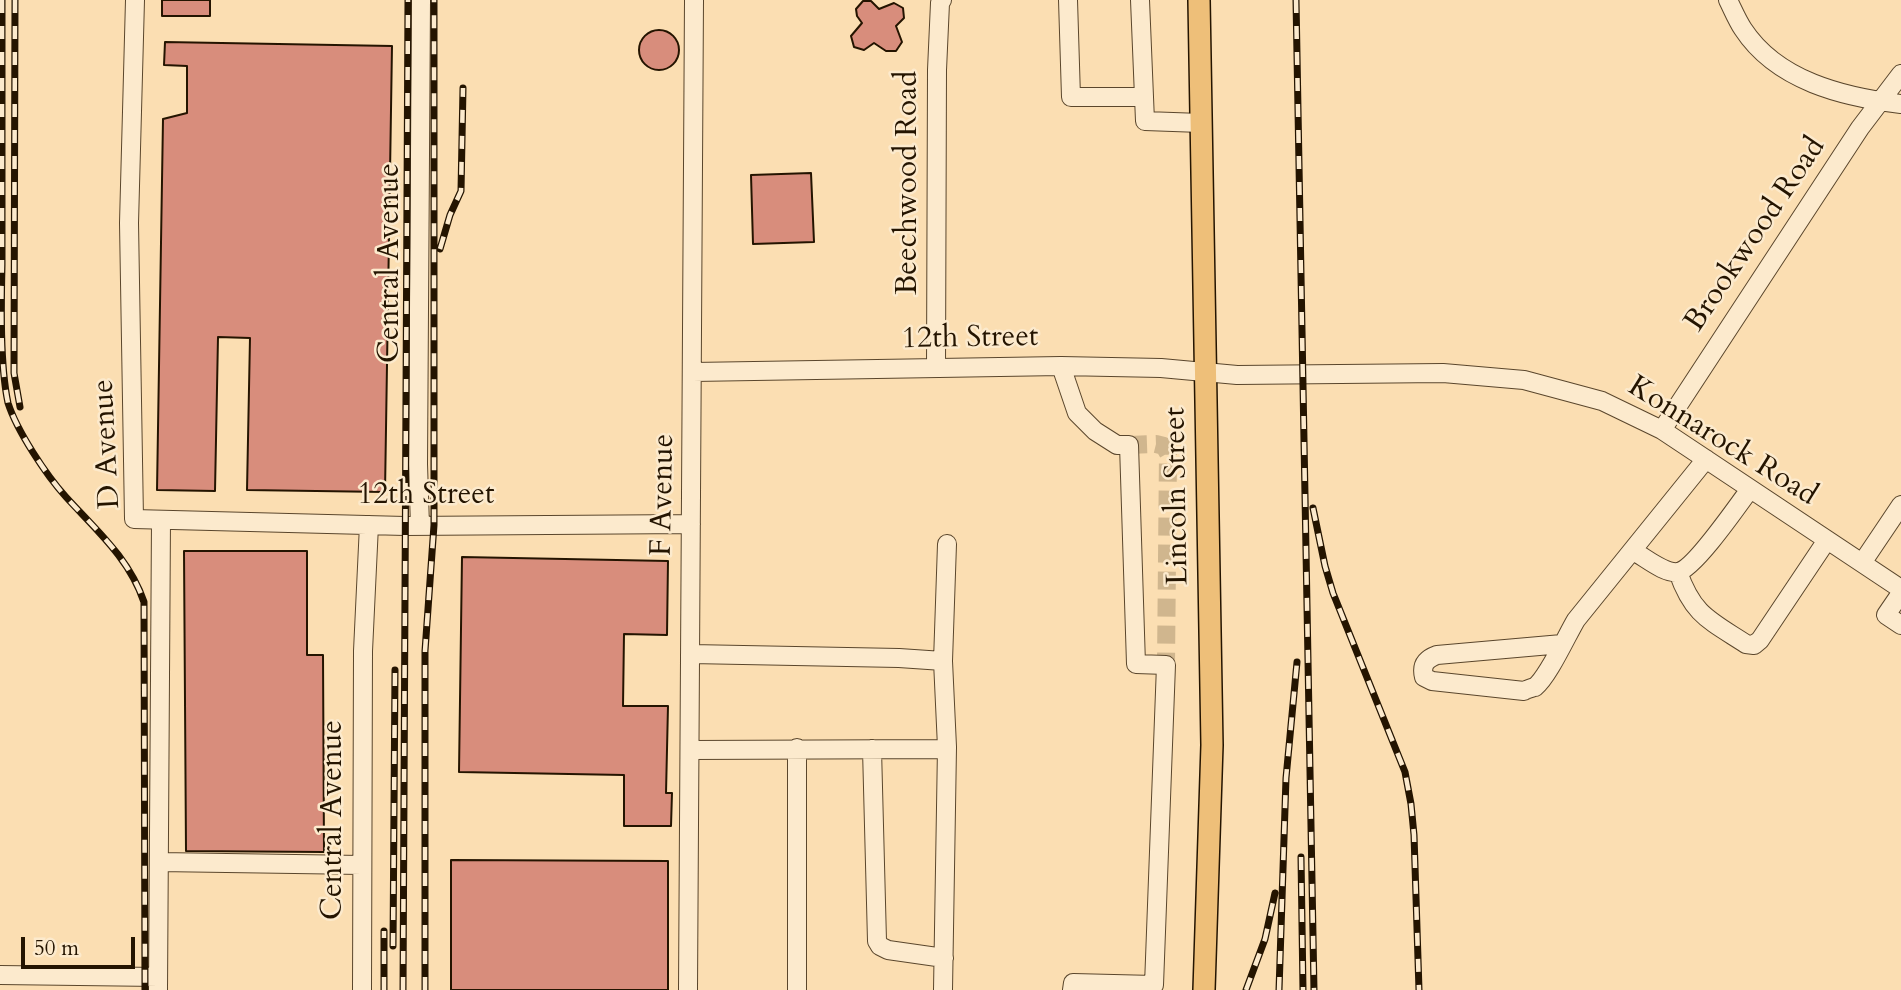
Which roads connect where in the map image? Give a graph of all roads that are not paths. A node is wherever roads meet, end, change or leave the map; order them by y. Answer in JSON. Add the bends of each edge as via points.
{"nodes":[{"id":1,"x":135,"y":0,"type":"edge"},
{"id":2,"x":421,"y":0,"type":"edge"},
{"id":3,"x":694,"y":0,"type":"edge"},
{"id":4,"x":943,"y":0,"type":"edge"},
{"id":5,"x":1068,"y":0,"type":"edge"},
{"id":6,"x":1140,"y":0,"type":"edge"},
{"id":7,"x":1199,"y":0,"type":"edge"},
{"id":8,"x":1728,"y":0,"type":"edge"},
{"id":9,"x":1901,"y":74,"type":"edge"},
{"id":10,"x":1143,"y":97,"type":"junction"},
{"id":11,"x":1881,"y":102,"type":"junction"},
{"id":12,"x":1901,"y":104,"type":"edge"},
{"id":13,"x":1201,"y":123,"type":"junction"},
{"id":14,"x":1061,"y":366,"type":"junction"},
{"id":15,"x":936,"y":368,"type":"junction"},
{"id":16,"x":693,"y":372,"type":"junction"},
{"id":17,"x":1206,"y":374,"type":"junction"},
{"id":18,"x":1662,"y":430,"type":"junction"},
{"id":19,"x":1706,"y":459,"type":"junction"},
{"id":20,"x":1749,"y":489,"type":"junction"},
{"id":21,"x":1901,"y":505,"type":"edge"},
{"id":22,"x":161,"y":520,"type":"junction"},
{"id":23,"x":691,"y":524,"type":"junction"},
{"id":24,"x":369,"y":525,"type":"junction"},
{"id":25,"x":420,"y":526,"type":"junction"},
{"id":26,"x":1827,"y":540,"type":"junction"},
{"id":27,"x":947,"y":544,"type":"dead end"},
{"id":28,"x":1633,"y":551,"type":"junction"},
{"id":29,"x":1862,"y":564,"type":"junction"},
{"id":30,"x":1678,"y":572,"type":"junction"},
{"id":31,"x":1901,"y":591,"type":"edge"},
{"id":32,"x":1901,"y":625,"type":"edge"},
{"id":33,"x":1562,"y":644,"type":"junction"},
{"id":34,"x":691,"y":654,"type":"junction"},
{"id":35,"x":943,"y":661,"type":"junction"},
{"id":36,"x":797,"y":748,"type":"junction"},
{"id":37,"x":947,"y":749,"type":"junction"},
{"id":38,"x":690,"y":750,"type":"junction"},
{"id":39,"x":872,"y":750,"type":"junction"},
{"id":40,"x":159,"y":862,"type":"junction"},
{"id":41,"x":362,"y":865,"type":"junction"},
{"id":42,"x":944,"y":958,"type":"junction"},
{"id":43,"x":0,"y":975,"type":"edge"},
{"id":44,"x":158,"y":984,"type":"edge"},
{"id":45,"x":1154,"y":988,"type":"edge"},
{"id":46,"x":362,"y":990,"type":"edge"},
{"id":47,"x":688,"y":990,"type":"edge"},
{"id":48,"x":797,"y":990,"type":"edge"},
{"id":49,"x":943,"y":990,"type":"edge"},
{"id":50,"x":1072,"y":990,"type":"edge"},
{"id":51,"x":1204,"y":990,"type":"edge"}],
"edges":[{"from":1,"to":22,"type":"street","name":"D Avenue","via":[[129,223],[134,519]]},
{"from":2,"to":25,"type":"street","name":"Central Avenue"},
{"from":3,"to":16,"type":"street","name":"F Avenue"},
{"from":4,"to":15,"type":"street","name":"Beechwood Road","via":[[937,37]]},
{"from":5,"to":10,"type":"street","via":[[1070,97]]},
{"from":6,"to":10,"type":"street"},
{"from":7,"to":13,"type":"main road","name":"Lincoln Street"},
{"from":8,"to":11,"type":"street","via":[[1760,50],[1784,68],[1816,85]]},
{"from":9,"to":11,"type":"street","name":"Brookwood Road"},
{"from":10,"to":13,"type":"street","via":[[1145,121]]},
{"from":11,"to":12,"type":"street"},
{"from":11,"to":18,"type":"street","name":"Brookwood Road"},
{"from":13,"to":17,"type":"main road","name":"Lincoln Street"},
{"from":14,"to":15,"type":"street","name":"12th Street"},
{"from":14,"to":17,"type":"street","name":"12th Street","via":[[1161,368]]},
{"from":14,"to":45,"type":"street","via":[[1077,413],[1117,445],[1129,445],[1136,664],[1166,665]]},
{"from":15,"to":16,"type":"street","name":"12th Street"},
{"from":16,"to":23,"type":"street","name":"F Avenue"},
{"from":17,"to":18,"type":"street","name":"Konnarock Road","via":[[1503,377],[1584,395]]},
{"from":17,"to":51,"type":"main road","name":"Lincoln Street","via":[[1212,745]]},
{"from":18,"to":19,"type":"street","name":"Konnarock Road"},
{"from":19,"to":20,"type":"street","name":"Konnarock Road"},
{"from":19,"to":28,"type":"street"},
{"from":20,"to":26,"type":"street","name":"Konnarock Road"},
{"from":20,"to":30,"type":"street","via":[[1720,529]]},
{"from":21,"to":29,"type":"street"},
{"from":22,"to":24,"type":"street","name":"12th Street"},
{"from":22,"to":40,"type":"street","name":"D Avenue"},
{"from":23,"to":25,"type":"street","name":"12th Street"},
{"from":23,"to":34,"type":"street","name":"F Avenue"},
{"from":24,"to":25,"type":"street","name":"12th Street"},
{"from":24,"to":41,"type":"street","name":"Central Avenue"},
{"from":26,"to":29,"type":"street","name":"Konnarock Road"},
{"from":26,"to":30,"type":"street","via":[[1754,645],[1703,616],[1687,596]]},
{"from":27,"to":35,"type":"street"},
{"from":28,"to":30,"type":"street"},
{"from":28,"to":33,"type":"street"},
{"from":29,"to":31,"type":"street","name":"Konnarock Road"},
{"from":31,"to":32,"type":"street","via":[[1886,615]]},
{"from":33,"to":33,"type":"street","via":[[1545,674],[1524,691],[1432,681],[1422,670],[1424,663],[1437,655]]},
{"from":34,"to":35,"type":"street"},
{"from":34,"to":38,"type":"street","name":"F Avenue"},
{"from":35,"to":37,"type":"street"},
{"from":36,"to":38,"type":"street"},
{"from":36,"to":39,"type":"street"},
{"from":36,"to":48,"type":"street"},
{"from":37,"to":39,"type":"street"},
{"from":37,"to":42,"type":"street"},
{"from":38,"to":47,"type":"street","name":"F Avenue"},
{"from":39,"to":42,"type":"street","via":[[877,941],[888,950]]},
{"from":40,"to":41,"type":"street"},
{"from":40,"to":44,"type":"street","name":"D Avenue"},
{"from":41,"to":46,"type":"street","name":"Central Avenue"},
{"from":42,"to":49,"type":"street"},
{"from":43,"to":44,"type":"street"},
{"from":45,"to":50,"type":"street","via":[[1073,983]]}]}
